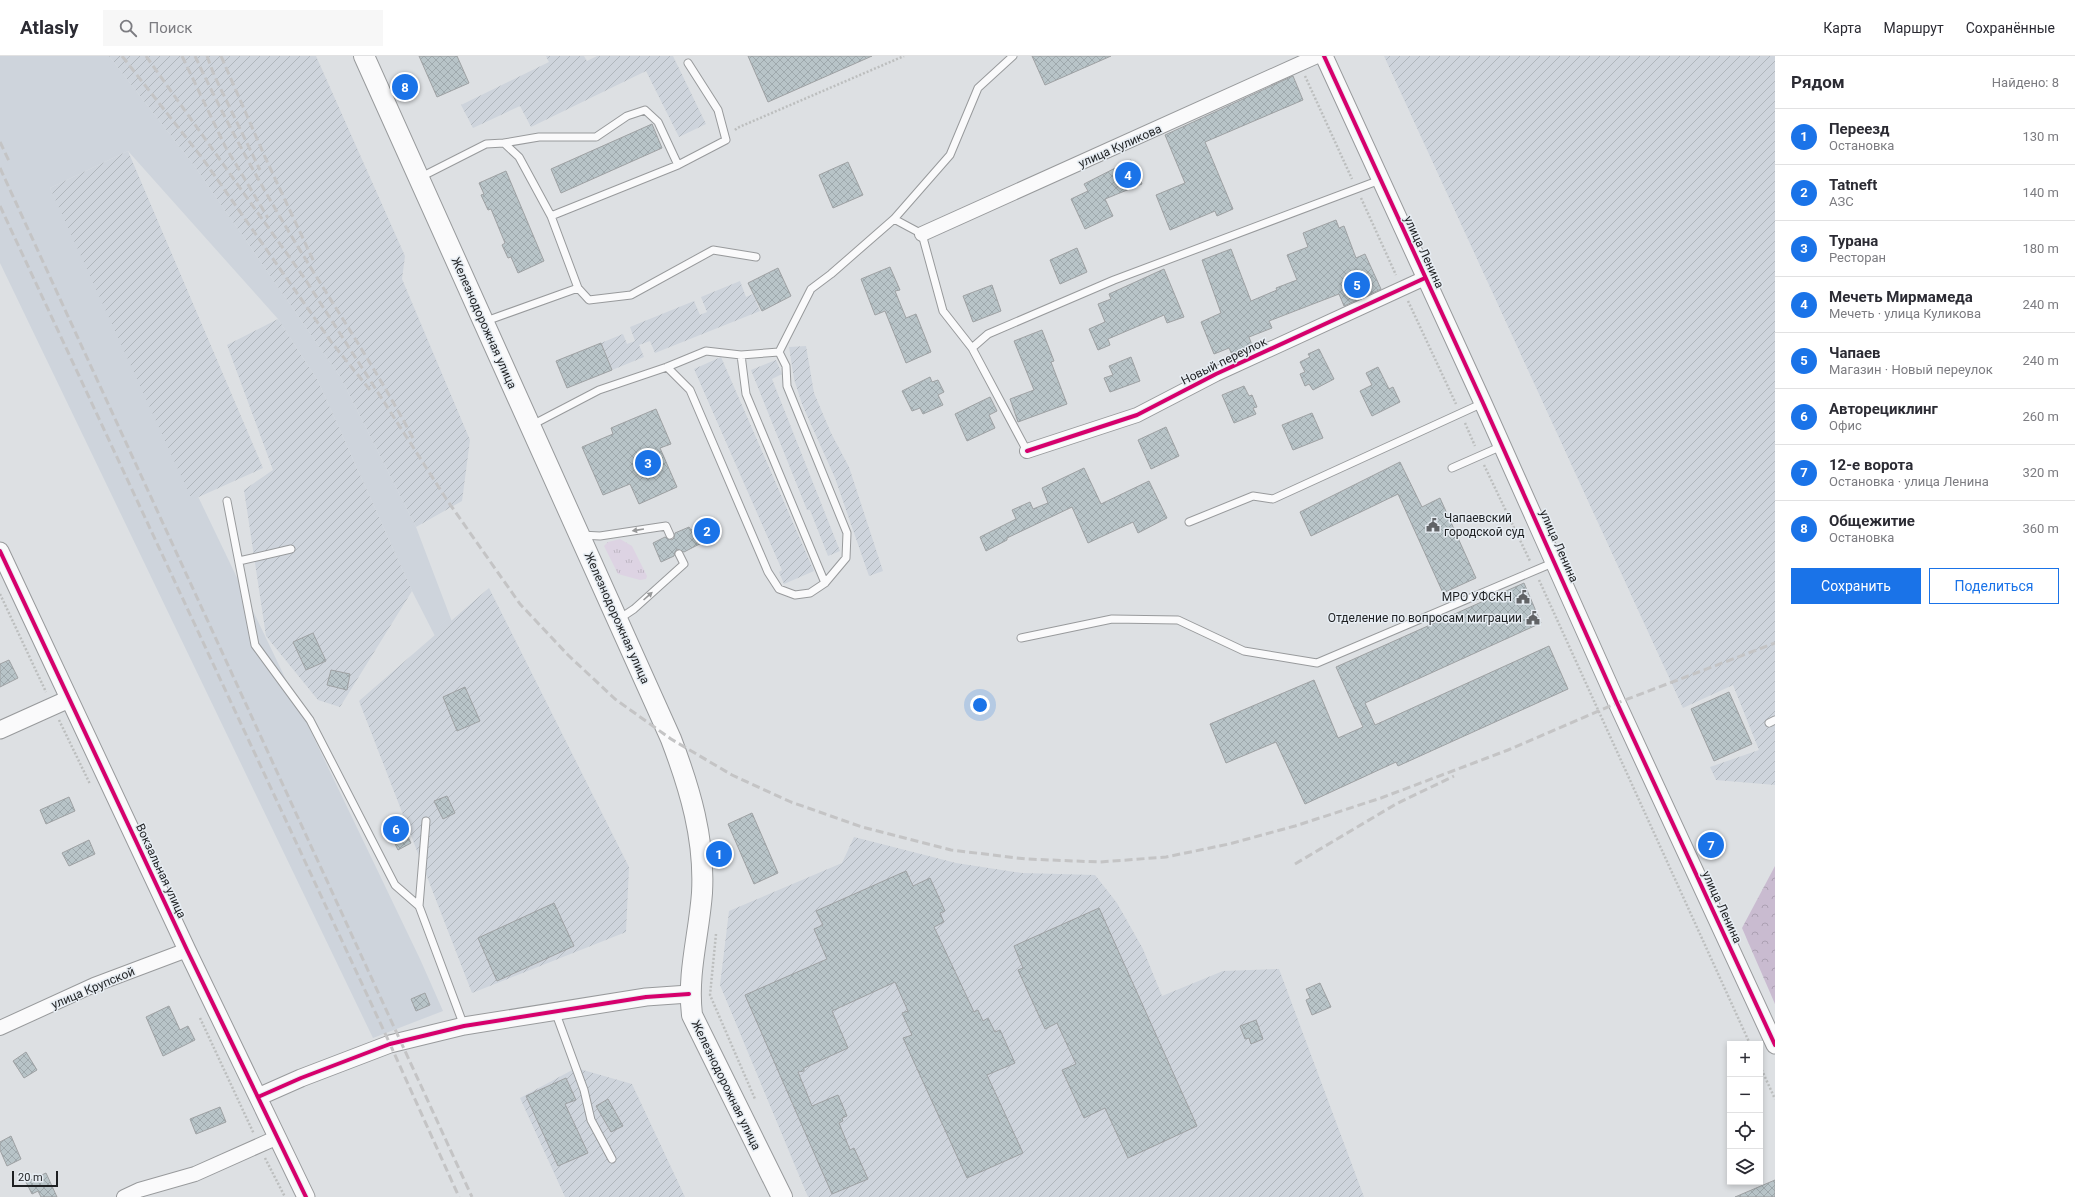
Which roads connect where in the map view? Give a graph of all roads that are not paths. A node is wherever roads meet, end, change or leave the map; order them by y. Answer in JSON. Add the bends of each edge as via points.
{"nodes":[{"id":1,"x":364,"y":56,"type":"edge"},
{"id":2,"x":1013,"y":56,"type":"edge"},
{"id":3,"x":1317,"y":56,"type":"edge"},
{"id":4,"x":1324,"y":56,"type":"edge"},
{"id":5,"x":688,"y":63,"type":"dead end"},
{"id":6,"x":504,"y":143,"type":"junction"},
{"id":7,"x":678,"y":165,"type":"junction"},
{"id":8,"x":419,"y":178,"type":"junction"},
{"id":9,"x":1380,"y":180,"type":"junction"},
{"id":10,"x":551,"y":216,"type":"junction"},
{"id":11,"x":894,"y":219,"type":"junction"},
{"id":12,"x":922,"y":234,"type":"junction"},
{"id":13,"x":756,"y":256,"type":"dead end"},
{"id":14,"x":1425,"y":278,"type":"junction"},
{"id":15,"x":578,"y":288,"type":"junction"},
{"id":16,"x":484,"y":322,"type":"junction"},
{"id":17,"x":972,"y":348,"type":"junction"},
{"id":18,"x":779,"y":352,"type":"junction"},
{"id":19,"x":741,"y":355,"type":"junction"},
{"id":20,"x":667,"y":367,"type":"junction"},
{"id":21,"x":1484,"y":403,"type":"junction"},
{"id":22,"x":530,"y":426,"type":"junction"},
{"id":23,"x":1503,"y":446,"type":"junction"},
{"id":24,"x":1027,"y":451,"type":"joint"},
{"id":25,"x":1452,"y":468,"type":"dead end"},
{"id":26,"x":227,"y":501,"type":"dead end"},
{"id":27,"x":1189,"y":522,"type":"dead end"},
{"id":28,"x":579,"y":535,"type":"junction"},
{"id":29,"x":670,"y":535,"type":"dead end"},
{"id":30,"x":291,"y":549,"type":"dead end"},
{"id":31,"x":0,"y":551,"type":"edge"},
{"id":32,"x":679,"y":554,"type":"dead end"},
{"id":33,"x":239,"y":561,"type":"junction"},
{"id":34,"x":1555,"y":562,"type":"junction"},
{"id":35,"x":825,"y":583,"type":"junction"},
{"id":36,"x":618,"y":620,"type":"junction"},
{"id":37,"x":1021,"y":638,"type":"dead end"},
{"id":38,"x":69,"y":699,"type":"junction"},
{"id":39,"x":0,"y":730,"type":"edge"},
{"id":40,"x":426,"y":821,"type":"dead end"},
{"id":41,"x":419,"y":906,"type":"junction"},
{"id":42,"x":187,"y":950,"type":"junction"},
{"id":43,"x":690,"y":994,"type":"junction"},
{"id":44,"x":555,"y":1010,"type":"junction"},
{"id":45,"x":464,"y":1026,"type":"junction"},
{"id":46,"x":0,"y":1028,"type":"edge"},
{"id":47,"x":1775,"y":1045,"type":"edge"},
{"id":48,"x":258,"y":1097,"type":"junction"},
{"id":49,"x":278,"y":1137,"type":"junction"},
{"id":50,"x":612,"y":1159,"type":"dead end"},
{"id":51,"x":124,"y":1197,"type":"edge"},
{"id":52,"x":306,"y":1197,"type":"edge"},
{"id":53,"x":782,"y":1197,"type":"edge"}],
"edges":[{"from":1,"to":8,"type":"main road","name":"Железнодорожная улица"},
{"from":2,"to":11,"type":"lane","via":[[978,88],[950,155]]},
{"from":3,"to":12,"type":"street","name":"улица Куликова"},
{"from":4,"to":9,"type":"street","name":"улица Ленина"},
{"from":5,"to":7,"type":"lane","via":[[718,110],[726,140]]},
{"from":6,"to":7,"type":"lane","via":[[539,137],[596,137],[627,116],[645,110],[658,122]]},
{"from":6,"to":8,"type":"lane","via":[[486,144]]},
{"from":6,"to":10,"type":"lane","via":[[519,157]]},
{"from":7,"to":10,"type":"lane"},
{"from":8,"to":16,"type":"main road","name":"Железнодорожная улица"},
{"from":9,"to":14,"type":"street","name":"улица Ленина"},
{"from":9,"to":17,"type":"lane","via":[[1114,280],[988,334]]},
{"from":10,"to":15,"type":"lane"},
{"from":11,"to":12,"type":"lane"},
{"from":11,"to":18,"type":"lane","via":[[811,289]]},
{"from":12,"to":17,"type":"lane","via":[[943,311]]},
{"from":13,"to":15,"type":"lane","via":[[712,250],[631,295],[589,300]]},
{"from":14,"to":21,"type":"street","name":"улица Ленина"},
{"from":14,"to":24,"type":"street","name":"Новый переулок","via":[[1216,374],[1137,415]]},
{"from":15,"to":16,"type":"lane"},
{"from":16,"to":22,"type":"main road","name":"Железнодорожная улица"},
{"from":17,"to":24,"type":"lane"},
{"from":18,"to":19,"type":"lane"},
{"from":18,"to":35,"type":"lane","via":[[786,366],[787,386],[847,533],[846,558]]},
{"from":19,"to":20,"type":"lane","via":[[706,351]]},
{"from":19,"to":35,"type":"lane","via":[[746,394]]},
{"from":20,"to":22,"type":"lane","via":[[599,390]]},
{"from":20,"to":35,"type":"lane","via":[[690,390],[768,572],[779,589],[795,595],[810,592]]},
{"from":21,"to":23,"type":"street","name":"улица Ленина"},
{"from":21,"to":27,"type":"lane","via":[[1273,500],[1253,496]]},
{"from":22,"to":28,"type":"main road","name":"Железнодорожная улица"},
{"from":23,"to":25,"type":"lane"},
{"from":23,"to":34,"type":"street","name":"улица Ленина"},
{"from":26,"to":33,"type":"lane"},
{"from":29,"to":28,"type":"lane","one_way":true,"via":[[666,526],[600,536]]},
{"from":28,"to":36,"type":"main road","name":"Железнодорожная улица"},
{"from":30,"to":33,"type":"lane"},
{"from":31,"to":38,"type":"street","name":"Вокзальная улица"},
{"from":36,"to":32,"type":"lane","one_way":true,"via":[[684,564]]},
{"from":33,"to":41,"type":"lane","via":[[255,645],[310,720],[395,885]]},
{"from":34,"to":37,"type":"lane","via":[[1317,663],[1244,651],[1178,620],[1112,619]]},
{"from":34,"to":47,"type":"street","name":"улица Ленина","via":[[1617,703]]},
{"from":36,"to":43,"type":"main road","name":"Железнодорожная улица","via":[[688,782],[696,818],[701,853],[702,893],[691,966]]},
{"from":38,"to":39,"type":"street"},
{"from":38,"to":42,"type":"street","name":"Вокзальная улица"},
{"from":40,"to":41,"type":"lane"},
{"from":41,"to":45,"type":"lane"},
{"from":42,"to":46,"type":"street","name":"улица Крупской","via":[[94,985]]},
{"from":42,"to":48,"type":"street","name":"Вокзальная улица"},
{"from":43,"to":44,"type":"street","via":[[646,997]]},
{"from":43,"to":53,"type":"main road","name":"Железнодорожная улица","via":[[692,1015]]},
{"from":44,"to":45,"type":"street"},
{"from":44,"to":50,"type":"lane","via":[[584,1090],[591,1120]]},
{"from":45,"to":48,"type":"street","via":[[390,1044]]},
{"from":48,"to":49,"type":"street","name":"Вокзальная улица"},
{"from":49,"to":51,"type":"street","via":[[195,1174],[139,1190]]},
{"from":49,"to":52,"type":"street","name":"Вокзальная улица"}]}
